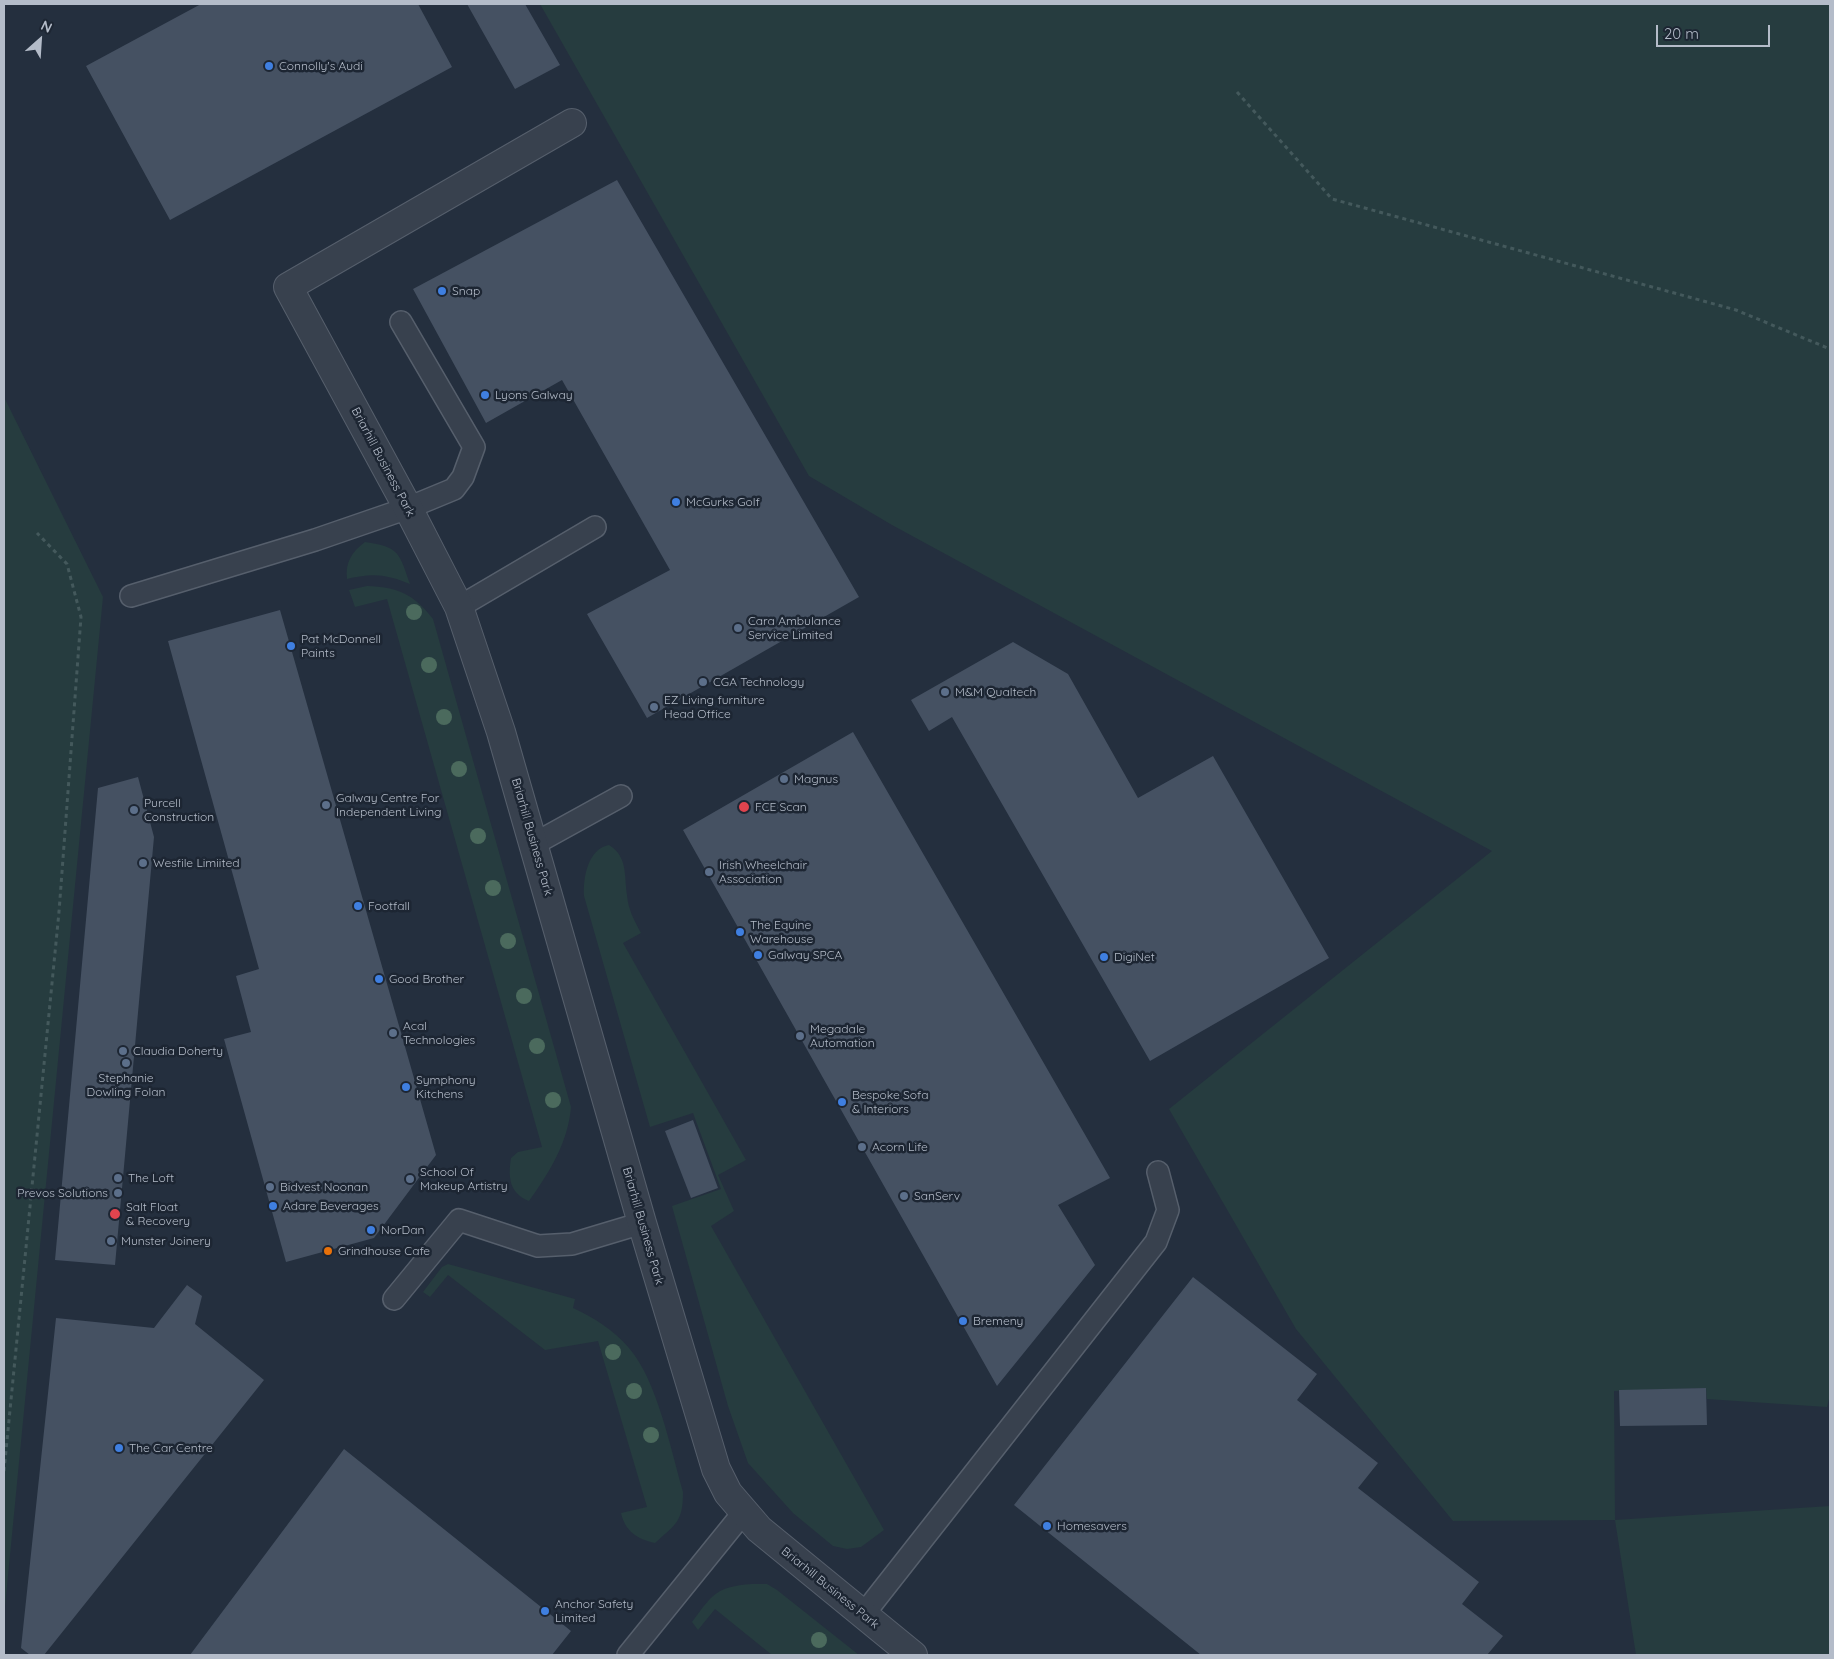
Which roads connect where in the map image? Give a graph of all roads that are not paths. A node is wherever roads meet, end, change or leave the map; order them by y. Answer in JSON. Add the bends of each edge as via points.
{"nodes":[{"id":1,"x":572,"y":123,"type":"dead end"},
{"id":2,"x":401,"y":322,"type":"dead end"},
{"id":3,"x":408,"y":508,"type":"junction"},
{"id":4,"x":594,"y":527,"type":"dead end"},
{"id":5,"x":131,"y":596,"type":"dead end"},
{"id":6,"x":459,"y":608,"type":"junction"},
{"id":7,"x":621,"y":796,"type":"dead end"},
{"id":8,"x":534,"y":844,"type":"junction"},
{"id":9,"x":1158,"y":1172,"type":"dead end"},
{"id":10,"x":642,"y":1223,"type":"junction"},
{"id":11,"x":394,"y":1300,"type":"dead end"},
{"id":12,"x":744,"y":1513,"type":"junction"},
{"id":13,"x":863,"y":1614,"type":"junction"},
{"id":14,"x":628,"y":1655,"type":"edge"},
{"id":15,"x":914,"y":1655,"type":"edge"}],
"edges":[{"from":1,"to":3,"type":"street","name":"Briarhill Business Park","via":[[288,287]]},
{"from":2,"to":3,"type":"lane","via":[[474,447],[463,477],[454,489]]},
{"from":3,"to":5,"type":"lane"},
{"from":3,"to":6,"type":"street","name":"Briarhill Business Park"},
{"from":4,"to":6,"type":"lane"},
{"from":6,"to":8,"type":"street","name":"Briarhill Business Park"},
{"from":7,"to":8,"type":"lane"},
{"from":8,"to":10,"type":"street","name":"Briarhill Business Park"},
{"from":9,"to":13,"type":"lane","via":[[1168,1210],[1156,1242]]},
{"from":10,"to":11,"type":"lane","via":[[572,1244],[538,1246],[459,1220]]},
{"from":10,"to":12,"type":"street","name":"Briarhill Business Park","via":[[716,1469],[728,1493]]},
{"from":12,"to":13,"type":"street","name":"Briarhill Business Park","via":[[758,1529]]},
{"from":12,"to":14,"type":"lane"},
{"from":13,"to":15,"type":"street","name":"Briarhill Business Park"}]}
